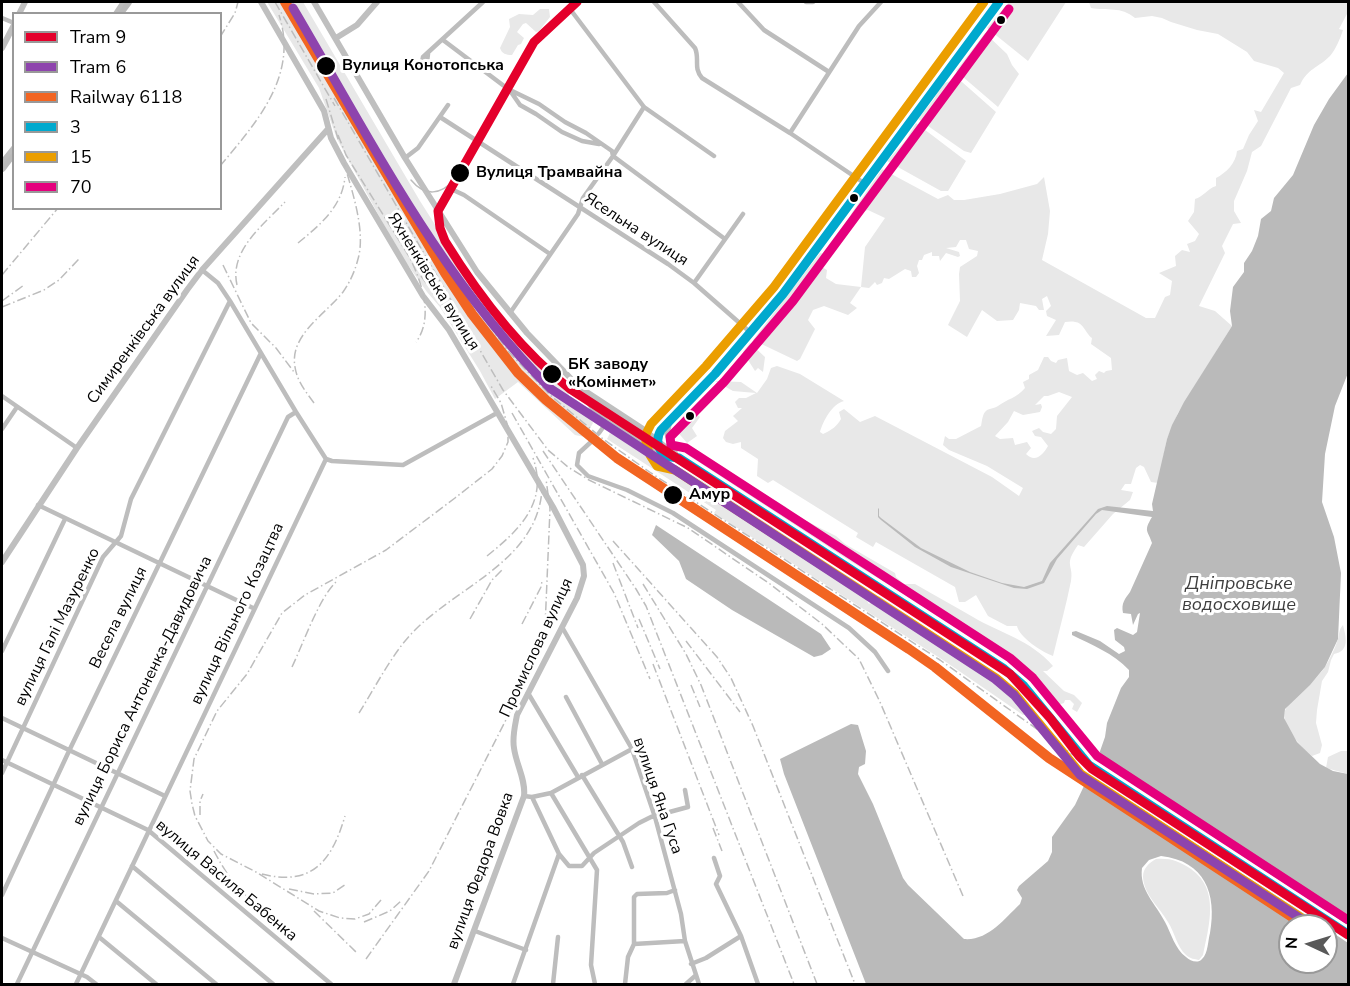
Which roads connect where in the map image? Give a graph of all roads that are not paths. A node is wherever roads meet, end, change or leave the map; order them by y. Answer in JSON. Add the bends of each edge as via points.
{"nodes":[{"id":1,"x":261,"y":2,"type":"edge"},
{"id":2,"x":314,"y":2,"type":"edge"},
{"id":3,"x":376,"y":2,"type":"edge"},
{"id":4,"x":483,"y":2,"type":"edge"},
{"id":5,"x":578,"y":2,"type":"edge"},
{"id":6,"x":654,"y":2,"type":"edge"},
{"id":7,"x":738,"y":2,"type":"edge"},
{"id":8,"x":806,"y":2,"type":"edge"},
{"id":9,"x":813,"y":2,"type":"edge"},
{"id":10,"x":880,"y":2,"type":"edge"},
{"id":11,"x":999,"y":2,"type":"edge"},
{"id":12,"x":570,"y":9,"type":"junction"},
{"id":13,"x":12,"y":28,"type":"edge"},
{"id":14,"x":336,"y":38,"type":"junction"},
{"id":15,"x":443,"y":40,"type":"junction"},
{"id":16,"x":2,"y":48,"type":"edge"},
{"id":17,"x":428,"y":54,"type":"dead end"},
{"id":18,"x":828,"y":72,"type":"junction"},
{"id":19,"x":509,"y":90,"type":"junction"},
{"id":20,"x":448,"y":105,"type":"dead end"},
{"id":21,"x":644,"y":107,"type":"junction"},
{"id":22,"x":440,"y":117,"type":"junction"},
{"id":23,"x":328,"y":129,"type":"junction"},
{"id":24,"x":790,"y":133,"type":"junction"},
{"id":25,"x":478,"y":141,"type":"junction"},
{"id":26,"x":602,"y":144,"type":"junction"},
{"id":27,"x":12,"y":150,"type":"edge"},
{"id":28,"x":613,"y":156,"type":"junction"},
{"id":29,"x":714,"y":156,"type":"dead end"},
{"id":30,"x":405,"y":158,"type":"junction"},
{"id":31,"x":2,"y":162,"type":"edge"},
{"id":32,"x":864,"y":183,"type":"junction"},
{"id":33,"x":451,"y":189,"type":"junction"},
{"id":34,"x":580,"y":208,"type":"junction"},
{"id":35,"x":743,"y":214,"type":"dead end"},
{"id":36,"x":439,"y":215,"type":"junction"},
{"id":37,"x":725,"y":239,"type":"junction"},
{"id":38,"x":550,"y":254,"type":"junction"},
{"id":39,"x":202,"y":270,"type":"junction"},
{"id":40,"x":694,"y":283,"type":"junction"},
{"id":41,"x":230,"y":301,"type":"junction"},
{"id":42,"x":510,"y":313,"type":"junction"},
{"id":43,"x":752,"y":333,"type":"junction"},
{"id":44,"x":261,"y":353,"type":"junction"},
{"id":45,"x":579,"y":387,"type":"junction"},
{"id":46,"x":2,"y":396,"type":"edge"},
{"id":47,"x":17,"y":407,"type":"junction"},
{"id":48,"x":296,"y":412,"type":"junction"},
{"id":49,"x":497,"y":413,"type":"junction"},
{"id":50,"x":607,"y":422,"type":"junction"},
{"id":51,"x":669,"y":425,"type":"junction"},
{"id":52,"x":2,"y":429,"type":"edge"},
{"id":53,"x":643,"y":429,"type":"junction"},
{"id":54,"x":661,"y":430,"type":"junction"},
{"id":55,"x":599,"y":433,"type":"dead end"},
{"id":56,"x":657,"y":440,"type":"junction"},
{"id":57,"x":592,"y":441,"type":"dead end"},
{"id":58,"x":638,"y":441,"type":"junction"},
{"id":59,"x":77,"y":448,"type":"junction"},
{"id":60,"x":664,"y":456,"type":"junction"},
{"id":61,"x":679,"y":458,"type":"junction"},
{"id":62,"x":326,"y":459,"type":"junction"},
{"id":63,"x":38,"y":505,"type":"junction"},
{"id":64,"x":65,"y":519,"type":"junction"},
{"id":65,"x":115,"y":542,"type":"junction"},
{"id":66,"x":2,"y":562,"type":"edge"},
{"id":67,"x":159,"y":563,"type":"junction"},
{"id":68,"x":584,"y":576,"type":"joint"},
{"id":69,"x":206,"y":587,"type":"junction"},
{"id":70,"x":253,"y":608,"type":"junction"},
{"id":71,"x":562,"y":627,"type":"junction"},
{"id":72,"x":2,"y":651,"type":"edge"},
{"id":73,"x":888,"y":671,"type":"dead end"},
{"id":74,"x":528,"y":693,"type":"junction"},
{"id":75,"x":566,"y":697,"type":"dead end"},
{"id":76,"x":2,"y":718,"type":"edge"},
{"id":77,"x":22,"y":728,"type":"junction"},
{"id":78,"x":514,"y":731,"type":"joint"},
{"id":79,"x":632,"y":749,"type":"junction"},
{"id":80,"x":69,"y":751,"type":"junction"},
{"id":81,"x":4,"y":761,"type":"edge"},
{"id":82,"x":602,"y":764,"type":"junction"},
{"id":83,"x":2,"y":773,"type":"edge"},
{"id":84,"x":117,"y":774,"type":"junction"},
{"id":85,"x":580,"y":776,"type":"junction"},
{"id":86,"x":52,"y":785,"type":"junction"},
{"id":87,"x":685,"y":790,"type":"dead end"},
{"id":88,"x":550,"y":793,"type":"junction"},
{"id":89,"x":165,"y":796,"type":"junction"},
{"id":90,"x":524,"y":796,"type":"junction"},
{"id":91,"x":532,"y":797,"type":"junction"},
{"id":92,"x":100,"y":808,"type":"junction"},
{"id":93,"x":655,"y":817,"type":"junction"},
{"id":94,"x":148,"y":830,"type":"junction"},
{"id":95,"x":618,"y":836,"type":"junction"},
{"id":96,"x":559,"y":854,"type":"junction"},
{"id":97,"x":591,"y":858,"type":"junction"},
{"id":98,"x":714,"y":858,"type":"dead end"},
{"id":99,"x":132,"y":866,"type":"junction"},
{"id":100,"x":632,"y":867,"type":"dead end"},
{"id":101,"x":675,"y":890,"type":"junction"},
{"id":102,"x":2,"y":895,"type":"edge"},
{"id":103,"x":116,"y":901,"type":"junction"},
{"id":104,"x":475,"y":931,"type":"junction"},
{"id":105,"x":1348,"y":934,"type":"edge"},
{"id":106,"x":741,"y":936,"type":"junction"},
{"id":107,"x":99,"y":937,"type":"junction"},
{"id":108,"x":558,"y":937,"type":"dead end"},
{"id":109,"x":2,"y":938,"type":"edge"},
{"id":110,"x":685,"y":940,"type":"junction"},
{"id":111,"x":634,"y":944,"type":"junction"},
{"id":112,"x":526,"y":950,"type":"junction"},
{"id":113,"x":32,"y":952,"type":"junction"},
{"id":114,"x":691,"y":964,"type":"junction"},
{"id":115,"x":81,"y":974,"type":"junction"},
{"id":116,"x":695,"y":976,"type":"junction"},
{"id":117,"x":17,"y":984,"type":"edge"},
{"id":118,"x":76,"y":984,"type":"edge"},
{"id":119,"x":96,"y":984,"type":"edge"},
{"id":120,"x":156,"y":984,"type":"edge"},
{"id":121,"x":216,"y":984,"type":"edge"},
{"id":122,"x":273,"y":984,"type":"edge"},
{"id":123,"x":331,"y":984,"type":"edge"},
{"id":124,"x":454,"y":984,"type":"edge"},
{"id":125,"x":513,"y":984,"type":"edge"},
{"id":126,"x":553,"y":984,"type":"edge"},
{"id":127,"x":595,"y":984,"type":"edge"},
{"id":128,"x":625,"y":984,"type":"edge"},
{"id":129,"x":686,"y":984,"type":"edge"},
{"id":130,"x":699,"y":984,"type":"edge"},
{"id":131,"x":758,"y":984,"type":"edge"}],
"edges":[{"from":1,"to":23,"type":"main road","name":"Яхненківська вулиця","via":[[324,111]]},
{"from":2,"to":14,"type":"main road"},
{"from":3,"to":14,"type":"main road","via":[[357,25]]},
{"from":4,"to":15,"type":"street"},
{"from":5,"to":12,"type":"street"},
{"from":6,"to":24,"type":"street","via":[[697,51],[696,68],[702,78]]},
{"from":7,"to":18,"type":"street","via":[[764,30]]},
{"from":8,"to":9,"type":"street"},
{"from":10,"to":18,"type":"street"},
{"from":11,"to":32,"type":"main road"},
{"from":12,"to":19,"type":"street","via":[[538,39]]},
{"from":12,"to":21,"type":"street"},
{"from":13,"to":16,"type":"main road"},
{"from":14,"to":30,"type":"main road"},
{"from":15,"to":17,"type":"street"},
{"from":15,"to":19,"type":"street"},
{"from":18,"to":24,"type":"street"},
{"from":19,"to":25,"type":"street"},
{"from":19,"to":26,"type":"street"},
{"from":19,"to":26,"type":"street","via":[[520,105],[562,132]]},
{"from":20,"to":22,"type":"street"},
{"from":21,"to":28,"type":"street"},
{"from":21,"to":29,"type":"street"},
{"from":22,"to":25,"type":"street","name":"Ясельна вулиця"},
{"from":22,"to":30,"type":"street","via":[[418,148]]},
{"from":23,"to":39,"type":"main road","name":"Симиренківська вулиця"},
{"from":23,"to":49,"type":"main road","name":"Яхненківська вулиця","via":[[379,224],[449,330]]},
{"from":24,"to":32,"type":"street"},
{"from":25,"to":33,"type":"street"},
{"from":25,"to":34,"type":"street","name":"Ясельна вулиця"},
{"from":26,"to":28,"type":"street"},
{"from":27,"to":31,"type":"street"},
{"from":28,"to":34,"type":"street"},
{"from":28,"to":37,"type":"street"},
{"from":30,"to":36,"type":"main road"},
{"from":32,"to":43,"type":"main road"},
{"from":33,"to":36,"type":"street"},
{"from":33,"to":38,"type":"street"},
{"from":34,"to":38,"type":"street"},
{"from":34,"to":40,"type":"street","name":"Ясельна вулиця"},
{"from":35,"to":37,"type":"street"},
{"from":36,"to":42,"type":"main road","via":[[464,255]]},
{"from":37,"to":40,"type":"street"},
{"from":38,"to":42,"type":"street"},
{"from":39,"to":41,"type":"street","via":[[218,283]]},
{"from":39,"to":59,"type":"main road","name":"Симиренківська вулиця"},
{"from":40,"to":43,"type":"street","name":"Ясельна вулиця"},
{"from":41,"to":44,"type":"street"},
{"from":41,"to":65,"type":"street","name":"вулиця Галі Мазуренко","via":[[131,499],[123,532]]},
{"from":42,"to":45,"type":"main road"},
{"from":43,"to":51,"type":"main road"},
{"from":44,"to":48,"type":"street"},
{"from":44,"to":67,"type":"street","name":"Весела вулиця"},
{"from":45,"to":50,"type":"main road"},
{"from":45,"to":53,"type":"main road"},
{"from":46,"to":47,"type":"street"},
{"from":47,"to":52,"type":"street"},
{"from":47,"to":59,"type":"street"},
{"from":48,"to":62,"type":"street"},
{"from":48,"to":69,"type":"street","name":"вулиця Бориса Антоненка-Давидовича","via":[[288,417]]},
{"from":49,"to":62,"type":"street","via":[[403,465]]},
{"from":49,"to":68,"type":"main road","name":"Яхненківська вулиця","via":[[553,507],[583,565]]},
{"from":50,"to":55,"type":"street"},
{"from":50,"to":58,"type":"main road"},
{"from":51,"to":54,"type":"main road"},
{"from":51,"to":56,"type":"main road"},
{"from":51,"to":61,"type":"main road","via":[[668,439]]},
{"from":53,"to":54,"type":"main road"},
{"from":53,"to":56,"type":"main road"},
{"from":54,"to":56,"type":"main road"},
{"from":56,"to":58,"type":"main road"},
{"from":56,"to":60,"type":"main road"},
{"from":56,"to":61,"type":"main road"},
{"from":57,"to":73,"type":"street","via":[[579,453],[577,465],[581,471],[674,513],[849,628],[875,652]]},
{"from":58,"to":60,"type":"main road"},
{"from":59,"to":63,"type":"main road","name":"Симиренківська вулиця"},
{"from":60,"to":61,"type":"main road"},
{"from":61,"to":105,"type":"main road","via":[[1011,673],[1089,765]]},
{"from":62,"to":70,"type":"street","name":"вулиця Вільного Козацтва"},
{"from":63,"to":64,"type":"street"},
{"from":63,"to":66,"type":"main road","name":"Симиренківська вулиця"},
{"from":64,"to":65,"type":"street"},
{"from":64,"to":72,"type":"street"},
{"from":65,"to":67,"type":"street"},
{"from":65,"to":77,"type":"street","name":"вулиця Галі Мазуренко","via":[[103,557]]},
{"from":67,"to":69,"type":"street"},
{"from":67,"to":80,"type":"street","name":"Весела вулиця"},
{"from":68,"to":71,"type":"main road","name":"Промислова вулиця"},
{"from":69,"to":70,"type":"street"},
{"from":69,"to":84,"type":"street","name":"вулиця Бориса Антоненка-Давидовича"},
{"from":70,"to":89,"type":"street","name":"вулиця Вільного Козацтва"},
{"from":71,"to":74,"type":"main road","name":"Промислова вулиця"},
{"from":71,"to":79,"type":"street","name":"вулиця Яна Гуса"},
{"from":74,"to":78,"type":"main road","name":"Промислова вулиця"},
{"from":74,"to":85,"type":"street"},
{"from":75,"to":82,"type":"street"},
{"from":76,"to":77,"type":"street"},
{"from":77,"to":80,"type":"street"},
{"from":77,"to":81,"type":"street","name":"вулиця Галі Мазуренко"},
{"from":78,"to":90,"type":"main road","name":"вулиця Федора Вовка"},
{"from":79,"to":82,"type":"street"},
{"from":79,"to":93,"type":"street","name":"вулиця Яна Гуса"},
{"from":80,"to":84,"type":"street"},
{"from":80,"to":86,"type":"street","name":"Весела вулиця"},
{"from":81,"to":83,"type":"street","name":"вулиця Галі Мазуренко"},
{"from":81,"to":86,"type":"street","name":"вулиця Василя Бабенка"},
{"from":82,"to":85,"type":"street"},
{"from":84,"to":89,"type":"street"},
{"from":84,"to":92,"type":"street","name":"вулиця Бориса Антоненка-Давидовича"},
{"from":85,"to":88,"type":"street"},
{"from":85,"to":95,"type":"street"},
{"from":86,"to":92,"type":"street","name":"вулиця Василя Бабенка"},
{"from":86,"to":102,"type":"street","name":"Весела вулиця"},
{"from":87,"to":93,"type":"street","via":[[688,807]]},
{"from":88,"to":91,"type":"street"},
{"from":88,"to":97,"type":"street"},
{"from":89,"to":94,"type":"street","name":"вулиця Вільного Козацтва"},
{"from":90,"to":91,"type":"street"},
{"from":90,"to":104,"type":"main road","name":"вулиця Федора Вовка"},
{"from":91,"to":96,"type":"street"},
{"from":92,"to":94,"type":"street","name":"вулиця Василя Бабенка"},
{"from":92,"to":113,"type":"street","name":"вулиця Бориса Антоненка-Давидовича"},
{"from":93,"to":95,"type":"street"},
{"from":93,"to":101,"type":"street","name":"вулиця Яна Гуса"},
{"from":94,"to":99,"type":"street","name":"вулиця Вільного Козацтва"},
{"from":94,"to":123,"type":"street","name":"вулиця Василя Бабенка"},
{"from":95,"to":97,"type":"street"},
{"from":95,"to":100,"type":"street"},
{"from":96,"to":97,"type":"street","via":[[573,868]]},
{"from":96,"to":112,"type":"street"},
{"from":97,"to":127,"type":"street","via":[[597,870],[591,965]]},
{"from":98,"to":106,"type":"street","via":[[720,876],[717,884]]},
{"from":99,"to":103,"type":"street","name":"вулиця Вільного Козацтва"},
{"from":99,"to":122,"type":"street"},
{"from":101,"to":110,"type":"street","name":"вулиця Яна Гуса"},
{"from":101,"to":111,"type":"street","via":[[635,896]]},
{"from":103,"to":107,"type":"street","name":"вулиця Вільного Козацтва"},
{"from":103,"to":121,"type":"street"},
{"from":104,"to":112,"type":"street"},
{"from":104,"to":124,"type":"main road","name":"вулиця Федора Вовка"},
{"from":106,"to":114,"type":"street"},
{"from":106,"to":131,"type":"street"},
{"from":107,"to":115,"type":"street","name":"вулиця Вільного Козацтва"},
{"from":107,"to":120,"type":"street"},
{"from":108,"to":126,"type":"street"},
{"from":109,"to":113,"type":"street"},
{"from":110,"to":111,"type":"street"},
{"from":110,"to":114,"type":"street","name":"вулиця Яна Гуса"},
{"from":111,"to":128,"type":"street"},
{"from":112,"to":125,"type":"street"},
{"from":113,"to":115,"type":"street"},
{"from":113,"to":117,"type":"street","name":"вулиця Бориса Антоненка-Давидовича"},
{"from":114,"to":116,"type":"street","name":"вулиця Яна Гуса"},
{"from":115,"to":118,"type":"street","name":"вулиця Вільного Козацтва"},
{"from":115,"to":119,"type":"street"},
{"from":116,"to":129,"type":"street"},
{"from":116,"to":130,"type":"street","name":"вулиця Яна Гуса"}]}
